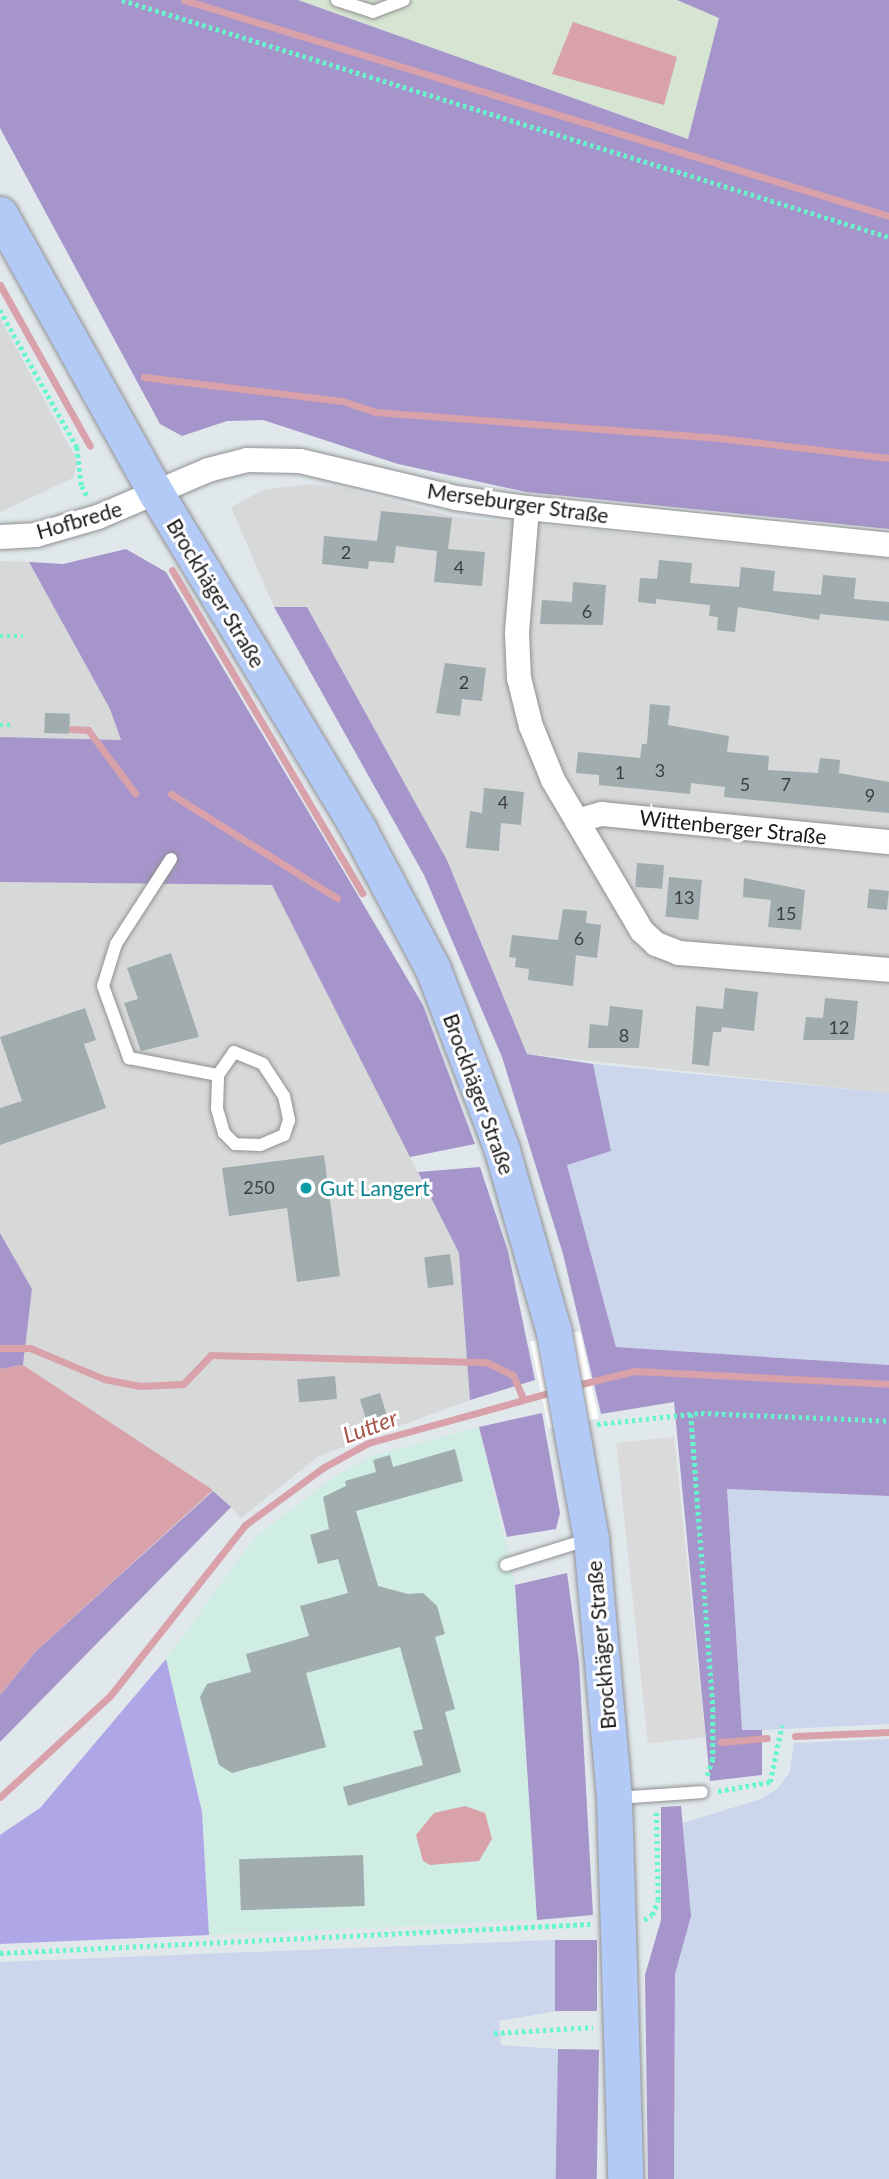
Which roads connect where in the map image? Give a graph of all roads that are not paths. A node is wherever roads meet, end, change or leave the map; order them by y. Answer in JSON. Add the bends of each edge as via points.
{"nodes":[{"id":1,"x":337,"y":0,"type":"edge"},
{"id":2,"x":404,"y":0,"type":"edge"},
{"id":3,"x":0,"y":214,"type":"edge"},
{"id":4,"x":156,"y":494,"type":"junction"},
{"id":5,"x":527,"y":508,"type":"junction"},
{"id":6,"x":0,"y":537,"type":"edge"},
{"id":7,"x":889,"y":545,"type":"edge"},
{"id":8,"x":577,"y":821,"type":"junction"},
{"id":9,"x":889,"y":842,"type":"edge"},
{"id":10,"x":171,"y":859,"type":"dead end"},
{"id":11,"x":889,"y":971,"type":"edge"},
{"id":12,"x":218,"y":1075,"type":"junction"},
{"id":13,"x":591,"y":1539,"type":"junction"},
{"id":14,"x":506,"y":1565,"type":"dead end"},
{"id":15,"x":702,"y":1792,"type":"road end"},
{"id":16,"x":614,"y":1798,"type":"junction"},
{"id":17,"x":625,"y":2179,"type":"edge"}],
"edges":[{"from":1,"to":2,"type":"lane","via":[[373,12]]},
{"from":3,"to":4,"type":"main road","name":"Brockhäger Straße"},
{"from":4,"to":5,"type":"street","name":"Merseburger Straße","via":[[208,470],[247,460],[300,461],[456,498]]},
{"from":4,"to":6,"type":"street","name":"Hofbrede","via":[[36,535]]},
{"from":4,"to":13,"type":"main road","name":"Brockhäger Straße","via":[[359,830],[433,969],[502,1150],[554,1333]]},
{"from":5,"to":7,"type":"street","name":"Merseburger Straße"},
{"from":5,"to":8,"type":"street","via":[[517,633],[519,678],[549,769]]},
{"from":8,"to":9,"type":"street","name":"Wittenberger Straße","via":[[602,814]]},
{"from":8,"to":11,"type":"street","via":[[642,931],[656,944],[679,953]]},
{"from":10,"to":12,"type":"lane","via":[[116,944],[103,986],[129,1058]]},
{"from":12,"to":12,"type":"lane","via":[[234,1052],[263,1064],[284,1096],[289,1120],[284,1135],[260,1145],[234,1144],[224,1133],[216,1108]]},
{"from":13,"to":14,"type":"lane"},
{"from":13,"to":16,"type":"main road","name":"Brockhäger Straße"},
{"from":15,"to":16,"type":"lane"},
{"from":16,"to":17,"type":"main road","name":"Brockhäger Straße"}]}
